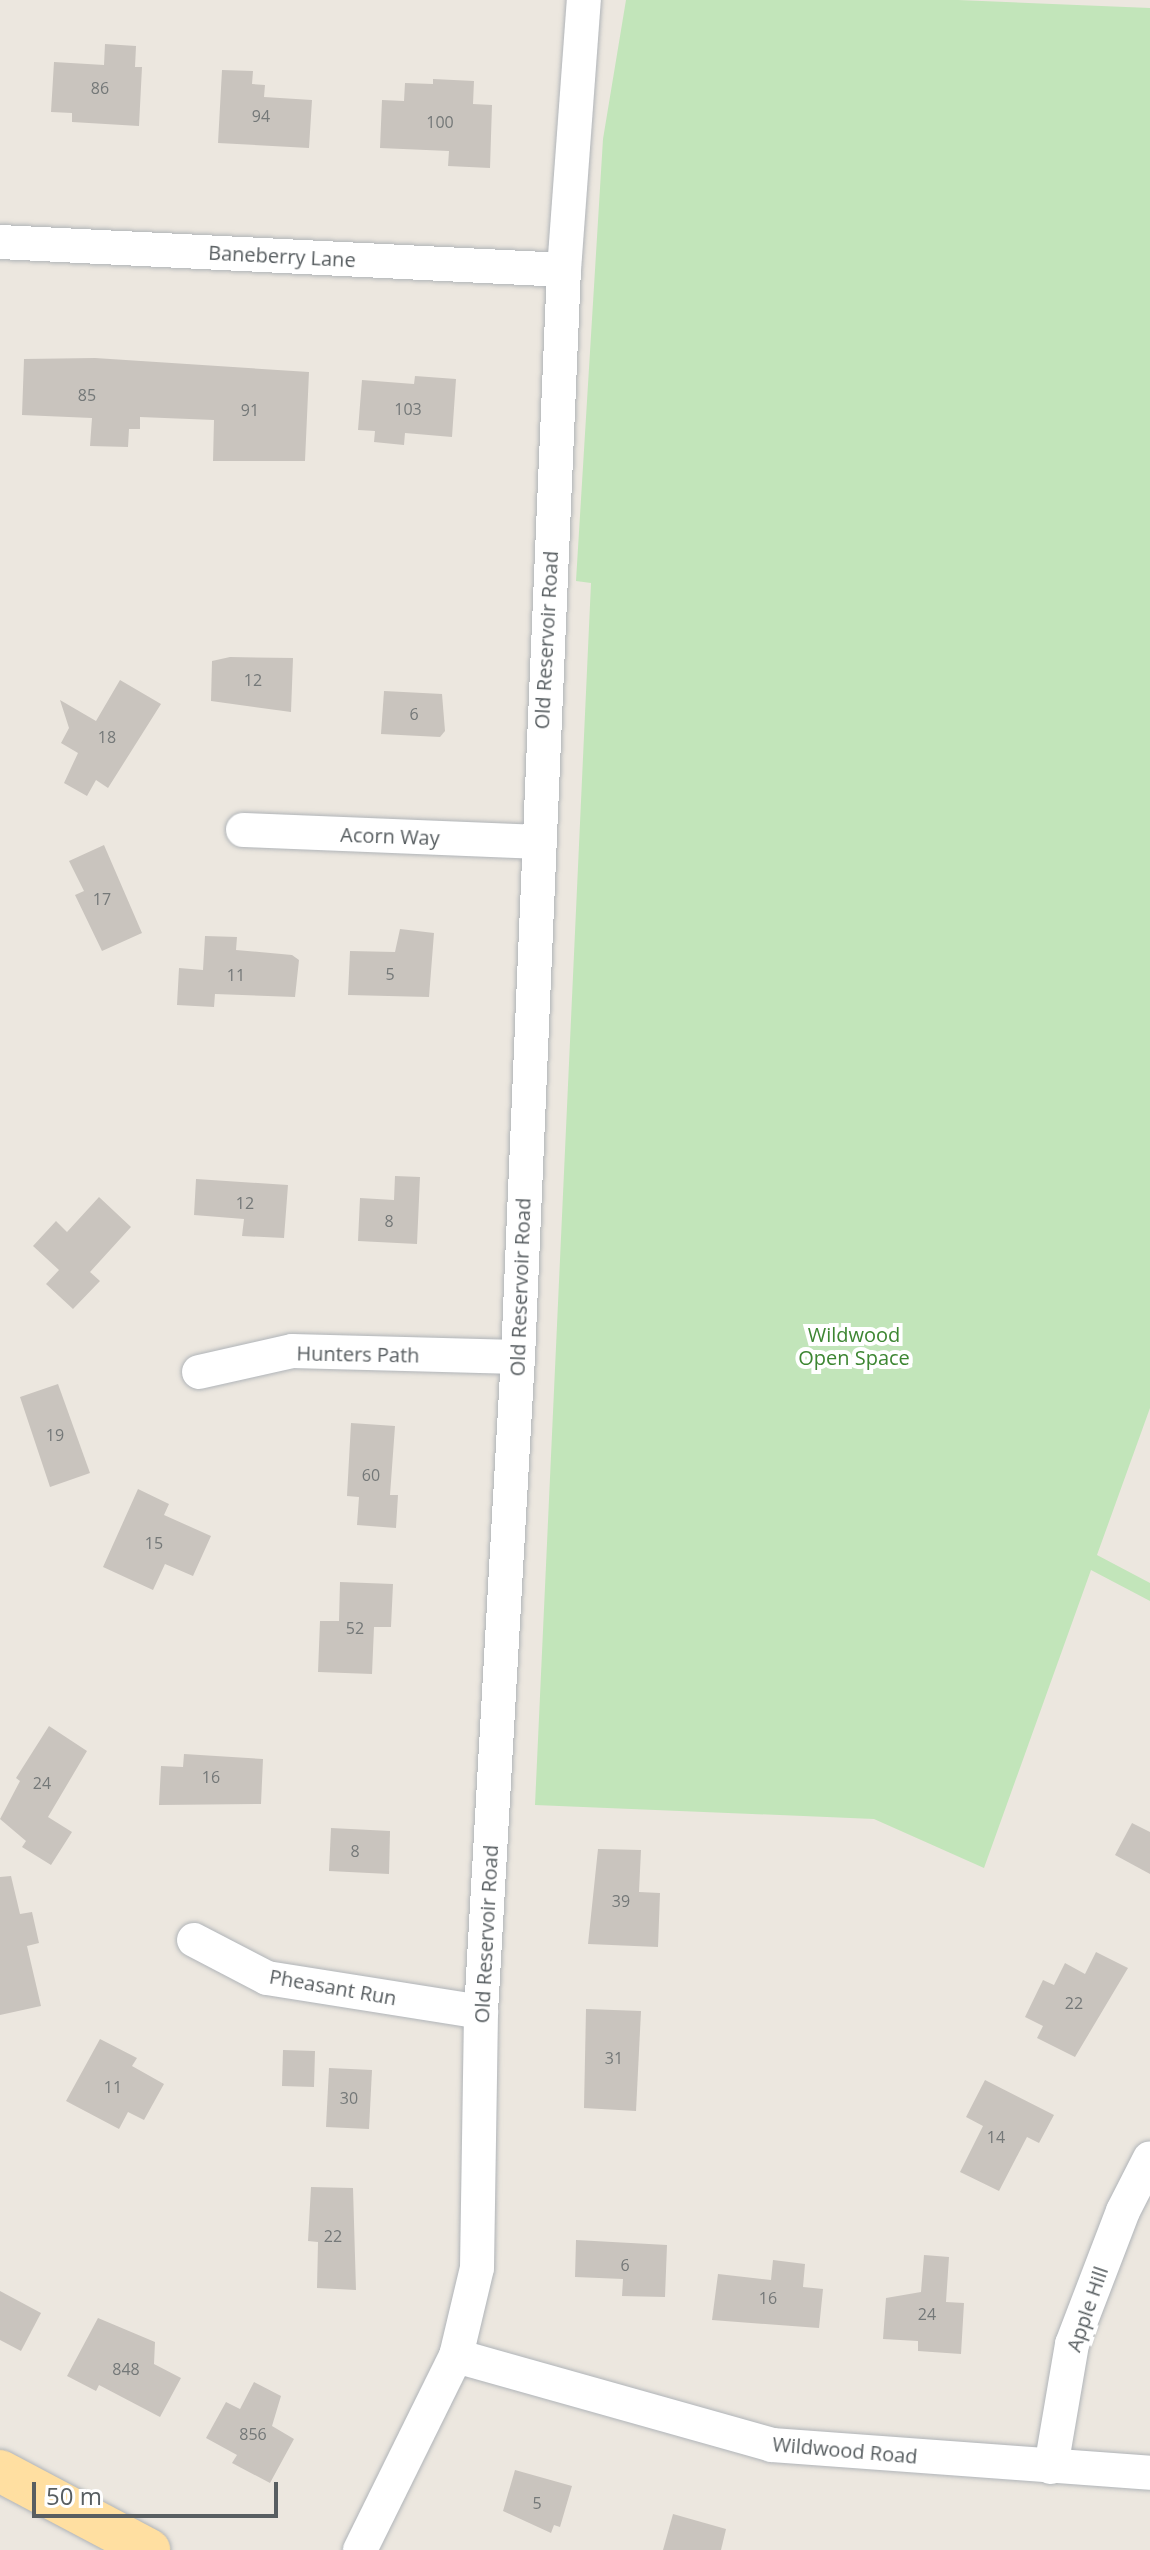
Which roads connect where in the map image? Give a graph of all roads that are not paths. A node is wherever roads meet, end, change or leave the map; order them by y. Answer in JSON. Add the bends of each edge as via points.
{"nodes":[{"id":1,"x":584,"y":0,"type":"edge"},
{"id":2,"x":0,"y":242,"type":"edge"},
{"id":3,"x":564,"y":270,"type":"junction"},
{"id":4,"x":243,"y":830,"type":"dead end"},
{"id":5,"x":536,"y":842,"type":"junction"},
{"id":6,"x":518,"y":1357,"type":"junction"},
{"id":7,"x":199,"y":1372,"type":"dead end"},
{"id":8,"x":194,"y":1940,"type":"dead end"},
{"id":9,"x":481,"y":2012,"type":"junction"},
{"id":10,"x":1150,"y":2158,"type":"edge"},
{"id":11,"x":456,"y":2356,"type":"junction"},
{"id":12,"x":1051,"y":2467,"type":"junction"},
{"id":13,"x":0,"y":2471,"type":"edge"},
{"id":14,"x":1150,"y":2473,"type":"edge"},
{"id":15,"x":149,"y":2550,"type":"edge"},
{"id":16,"x":360,"y":2550,"type":"edge"}],
"edges":[{"from":1,"to":3,"type":"street","name":"Old Reservoir Road"},
{"from":2,"to":3,"type":"street","name":"Baneberry Lane"},
{"from":3,"to":5,"type":"street","name":"Old Reservoir Road"},
{"from":4,"to":5,"type":"street","name":"Acorn Way"},
{"from":5,"to":6,"type":"street","name":"Old Reservoir Road"},
{"from":6,"to":7,"type":"street","name":"Hunters Path","via":[[292,1351]]},
{"from":6,"to":9,"type":"street","name":"Old Reservoir Road"},
{"from":8,"to":9,"type":"street","name":"Pheasant Run","via":[[267,1978]]},
{"from":9,"to":11,"type":"street","name":"Old Reservoir Road","via":[[477,2268]]},
{"from":10,"to":12,"type":"street","name":"Apple Hill","via":[[1123,2211],[1072,2344]]},
{"from":11,"to":12,"type":"street","name":"Wildwood Road","via":[[772,2445]]},
{"from":11,"to":16,"type":"street","name":"Old Reservoir Road"},
{"from":12,"to":14,"type":"street","name":"Wildwood Road"},
{"from":13,"to":15,"type":"main road"}]}
